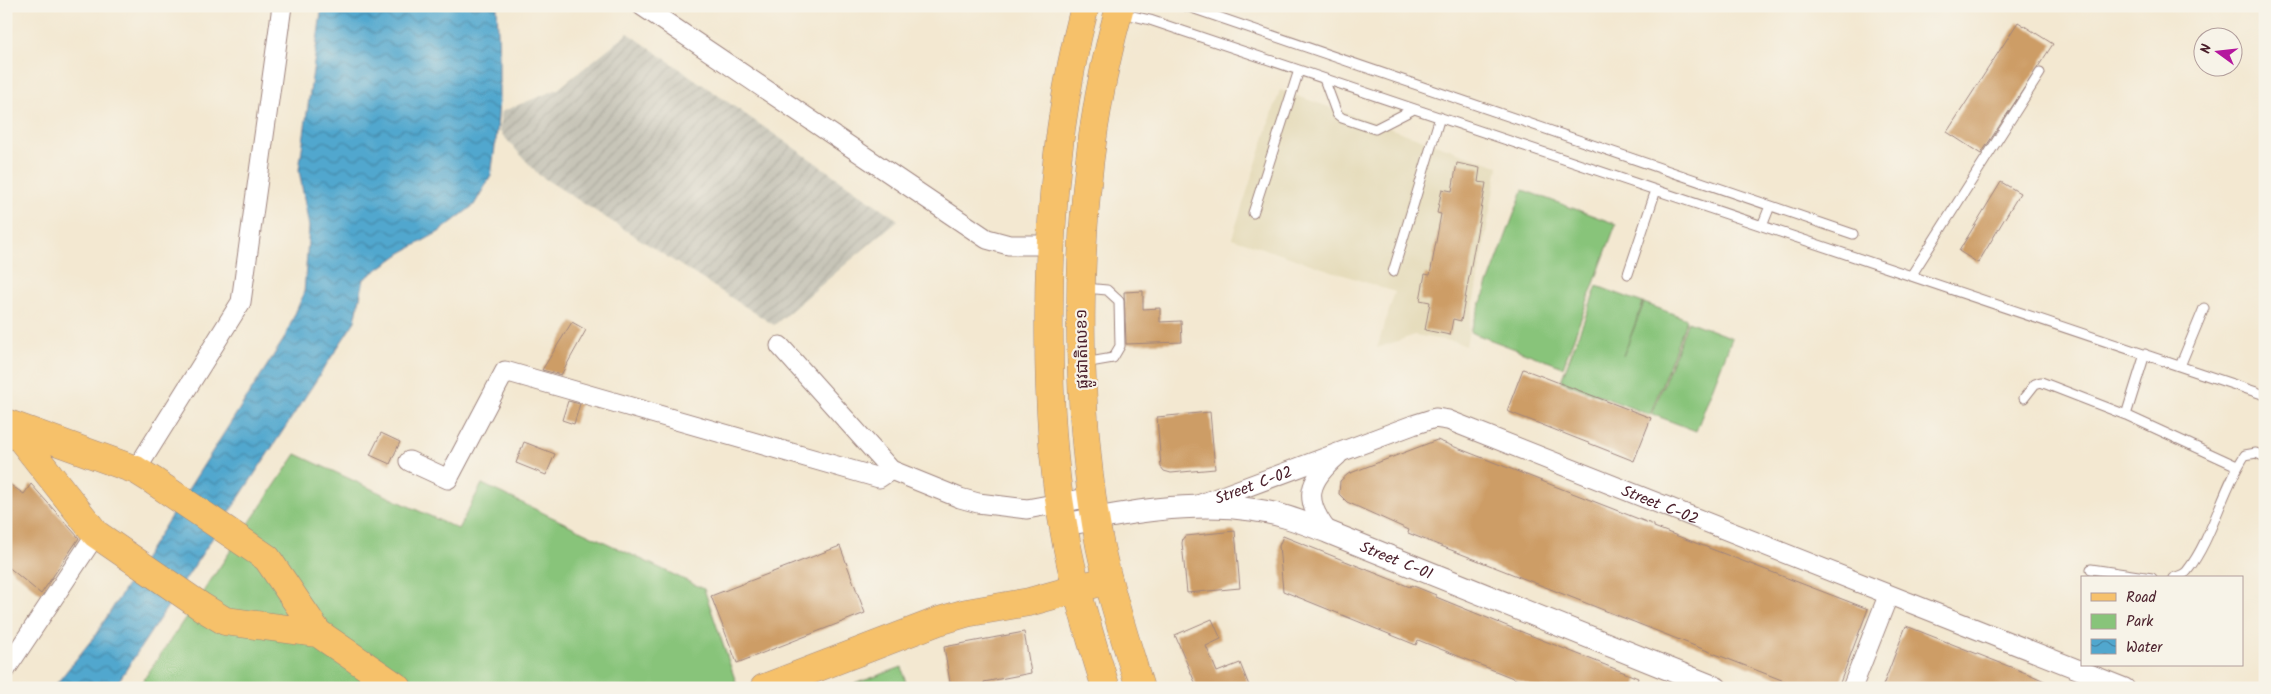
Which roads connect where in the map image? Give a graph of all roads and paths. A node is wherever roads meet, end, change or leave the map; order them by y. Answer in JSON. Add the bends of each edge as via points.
{"nodes":[{"id":1,"x":282,"y":6,"type":"edge"},
{"id":2,"x":642,"y":6,"type":"edge"},
{"id":3,"x":1085,"y":6,"type":"edge"},
{"id":4,"x":1186,"y":6,"type":"edge"},
{"id":5,"x":1119,"y":10,"type":"edge"},
{"id":6,"x":1298,"y":70,"type":"junction"},
{"id":7,"x":2040,"y":73,"type":"dead end"},
{"id":8,"x":1324,"y":79,"type":"junction"},
{"id":9,"x":1414,"y":109,"type":"junction"},
{"id":10,"x":1440,"y":117,"type":"junction"},
{"id":11,"x":1656,"y":190,"type":"junction"},
{"id":12,"x":1770,"y":206,"type":"junction"},
{"id":13,"x":1253,"y":213,"type":"dead end"},
{"id":14,"x":1762,"y":226,"type":"junction"},
{"id":15,"x":1853,"y":234,"type":"dead end"},
{"id":16,"x":1050,"y":245,"type":"junction"},
{"id":17,"x":1393,"y":272,"type":"dead end"},
{"id":18,"x":1628,"y":274,"type":"dead end"},
{"id":19,"x":1911,"y":276,"type":"junction"},
{"id":20,"x":1080,"y":288,"type":"junction"},
{"id":21,"x":2204,"y":308,"type":"dead end"},
{"id":22,"x":780,"y":346,"type":"dead end"},
{"id":23,"x":2145,"y":354,"type":"junction"},
{"id":24,"x":1081,"y":364,"type":"junction"},
{"id":25,"x":2180,"y":366,"type":"junction"},
{"id":26,"x":2265,"y":395,"type":"edge"},
{"id":27,"x":2024,"y":398,"type":"dead end"},
{"id":28,"x":2126,"y":415,"type":"junction"},
{"id":29,"x":9,"y":425,"type":"edge"},
{"id":30,"x":1344,"y":449,"type":"junction"},
{"id":31,"x":2265,"y":457,"type":"edge"},
{"id":32,"x":409,"y":461,"type":"dead end"},
{"id":33,"x":2237,"y":466,"type":"junction"},
{"id":34,"x":891,"y":470,"type":"junction"},
{"id":35,"x":144,"y":475,"type":"junction"},
{"id":36,"x":1193,"y":507,"type":"junction"},
{"id":37,"x":1093,"y":508,"type":"junction"},
{"id":38,"x":1061,"y":515,"type":"junction"},
{"id":39,"x":1328,"y":532,"type":"junction"},
{"id":40,"x":102,"y":538,"type":"junction"},
{"id":41,"x":2091,"y":569,"type":"dead end"},
{"id":42,"x":2138,"y":576,"type":"edge"},
{"id":43,"x":2178,"y":576,"type":"edge"},
{"id":44,"x":1108,"y":580,"type":"junction"},
{"id":45,"x":1077,"y":589,"type":"junction"},
{"id":46,"x":1888,"y":596,"type":"junction"},
{"id":47,"x":318,"y":633,"type":"junction"},
{"id":48,"x":6,"y":669,"type":"edge"},
{"id":49,"x":398,"y":688,"type":"edge"},
{"id":50,"x":764,"y":688,"type":"edge"},
{"id":51,"x":1106,"y":688,"type":"edge"},
{"id":52,"x":1140,"y":688,"type":"edge"},
{"id":53,"x":1716,"y":688,"type":"edge"},
{"id":54,"x":1852,"y":688,"type":"edge"},
{"id":55,"x":2126,"y":688,"type":"edge"}],
"edges":[{"from":1,"to":35,"type":"street","via":[[241,302]]},
{"from":2,"to":16,"type":"street","via":[[987,239],[1009,245]]},
{"from":3,"to":16,"type":"main road","name":"ផ្លូវជាតិលេខ១","via":[[1061,124]]},
{"from":4,"to":12,"type":"lane"},
{"from":5,"to":6,"type":"lane"},
{"from":5,"to":20,"type":"main road","name":"ផ្លូវជាតិលេខ១","via":[[1092,141]]},
{"from":6,"to":8,"type":"lane"},
{"from":6,"to":13,"type":"lane"},
{"from":7,"to":19,"type":"lane"},
{"from":8,"to":9,"type":"lane"},
{"from":8,"to":9,"type":"lane","via":[[1337,114],[1342,118],[1376,129]]},
{"from":9,"to":10,"type":"lane"},
{"from":10,"to":11,"type":"lane"},
{"from":10,"to":17,"type":"lane"},
{"from":11,"to":14,"type":"lane"},
{"from":11,"to":18,"type":"lane"},
{"from":12,"to":14,"type":"lane"},
{"from":12,"to":15,"type":"lane"},
{"from":14,"to":19,"type":"lane"},
{"from":16,"to":38,"type":"main road","name":"ផ្លូវជាតិលេខ១","via":[[1049,364],[1052,436]]},
{"from":19,"to":23,"type":"lane"},
{"from":20,"to":24,"type":"main road","name":"ផ្លូវជាតិលេខ១"},
{"from":20,"to":24,"type":"lane","via":[[1107,290],[1119,301],[1120,310],[1120,346],[1113,358]]},
{"from":21,"to":25,"type":"lane"},
{"from":22,"to":34,"type":"street"},
{"from":23,"to":25,"type":"lane"},
{"from":23,"to":28,"type":"lane"},
{"from":24,"to":37,"type":"main road","name":"ផ្លូវជាតិលេខ១","via":[[1084,434]]},
{"from":25,"to":26,"type":"lane"},
{"from":27,"to":28,"type":"lane","via":[[2035,384],[2041,382]]},
{"from":28,"to":33,"type":"lane"},
{"from":29,"to":35,"type":"main road"},
{"from":29,"to":40,"type":"main road"},
{"from":30,"to":36,"type":"street","name":"Street C-02"},
{"from":30,"to":39,"type":"street","via":[[1322,468],[1314,482],[1315,515]]},
{"from":30,"to":46,"type":"street","name":"Street C-02","via":[[1435,418],[1448,420]]},
{"from":31,"to":33,"type":"lane","via":[[2256,453],[2245,455]]},
{"from":32,"to":34,"type":"street","via":[[448,479],[505,371],[879,478]]},
{"from":33,"to":43,"type":"lane","via":[[2212,527],[2186,573]]},
{"from":34,"to":38,"type":"street","via":[[960,498]]},
{"from":35,"to":47,"type":"main road","via":[[267,558]]},
{"from":36,"to":37,"type":"street","name":"Street C-01"},
{"from":36,"to":39,"type":"street","name":"Street C-01","via":[[1255,510]]},
{"from":37,"to":38,"type":"street","name":"Street C-01"},
{"from":37,"to":44,"type":"main road","name":"ផ្លូវជាតិលេខ១"},
{"from":38,"to":45,"type":"main road","name":"ផ្លូវជាតិលេខ១"},
{"from":39,"to":53,"type":"street","name":"Street C-01"},
{"from":40,"to":47,"type":"main road","via":[[225,621]]},
{"from":40,"to":48,"type":"street"},
{"from":41,"to":42,"type":"lane"},
{"from":44,"to":45,"type":"main road"},
{"from":44,"to":52,"type":"main road","name":"ផ្លូវជាតិលេខ១"},
{"from":45,"to":50,"type":"main road","via":[[939,621]]},
{"from":45,"to":51,"type":"main road","name":"ផ្លូវជាតិលេខ១"},
{"from":46,"to":54,"type":"street"},
{"from":46,"to":55,"type":"street","name":"Street C-02"},
{"from":47,"to":49,"type":"main road"}]}
